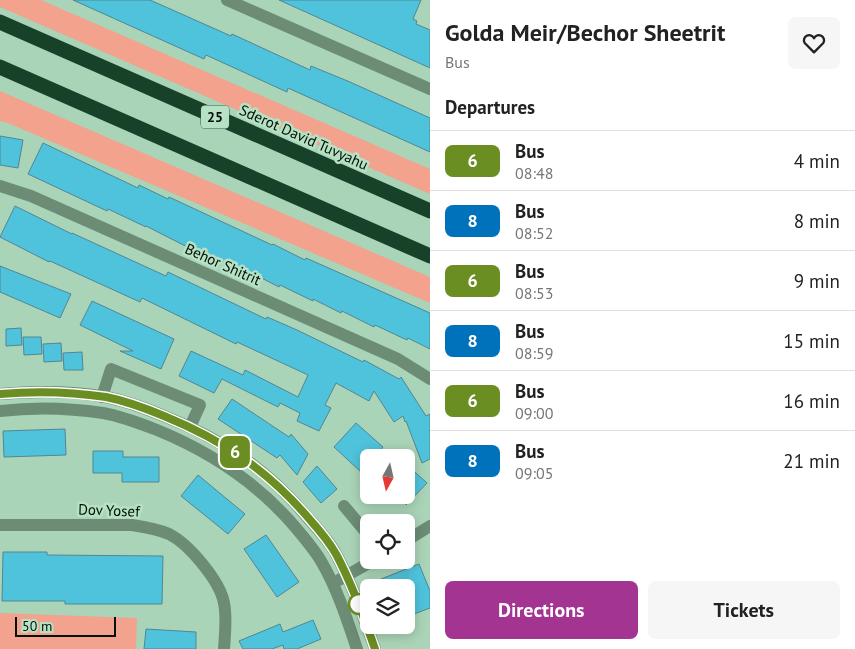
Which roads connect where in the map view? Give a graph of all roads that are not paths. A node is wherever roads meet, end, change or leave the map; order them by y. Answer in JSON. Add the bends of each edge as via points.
{"nodes":[{"id":1,"x":227,"y":0,"type":"edge"},
{"id":2,"x":0,"y":22,"type":"edge"},
{"id":3,"x":0,"y":67,"type":"edge"},
{"id":4,"x":430,"y":89,"type":"edge"},
{"id":5,"x":0,"y":186,"type":"edge"},
{"id":6,"x":430,"y":211,"type":"edge"},
{"id":7,"x":430,"y":256,"type":"edge"},
{"id":8,"x":430,"y":379,"type":"edge"},
{"id":9,"x":0,"y":394,"type":"edge"},
{"id":10,"x":102,"y":397,"type":"junction"},
{"id":11,"x":0,"y":411,"type":"edge"},
{"id":12,"x":190,"y":427,"type":"junction"},
{"id":13,"x":344,"y":506,"type":"dead end"},
{"id":14,"x":0,"y":525,"type":"edge"},
{"id":15,"x":360,"y":525,"type":"edge"},
{"id":16,"x":429,"y":529,"type":"edge"},
{"id":17,"x":415,"y":536,"type":"edge"},
{"id":18,"x":360,"y":568,"type":"edge"},
{"id":19,"x":346,"y":576,"type":"junction"},
{"id":20,"x":332,"y":583,"type":"junction"},
{"id":21,"x":224,"y":649,"type":"edge"},
{"id":22,"x":358,"y":649,"type":"edge"},
{"id":23,"x":375,"y":649,"type":"edge"}],
"edges":[{"from":1,"to":4,"type":"street"},
{"from":2,"to":6,"type":"highway","name":"Sderot David Tuvyahu","number":"25"},
{"from":3,"to":7,"type":"highway"},
{"from":5,"to":8,"type":"street","name":"Behor Shitrit","via":[[31,196],[398,359]]},
{"from":9,"to":10,"type":"street"},
{"from":10,"to":12,"type":"street","via":[[140,406]]},
{"from":10,"to":12,"type":"street","via":[[111,369],[200,405]]},
{"from":11,"to":20,"type":"street","via":[[105,413],[193,446],[255,486],[282,512],[321,561]]},
{"from":12,"to":19,"type":"street","via":[[232,449],[294,500],[335,553]]},
{"from":13,"to":15,"type":"street"},
{"from":14,"to":21,"type":"street","name":"Dov Yosef","via":[[132,525],[172,536],[197,558],[215,581],[224,601]]},
{"from":16,"to":17,"type":"street"},
{"from":18,"to":19,"type":"street"},
{"from":19,"to":20,"type":"street"},
{"from":19,"to":23,"type":"street"},
{"from":20,"to":22,"type":"street"}]}
